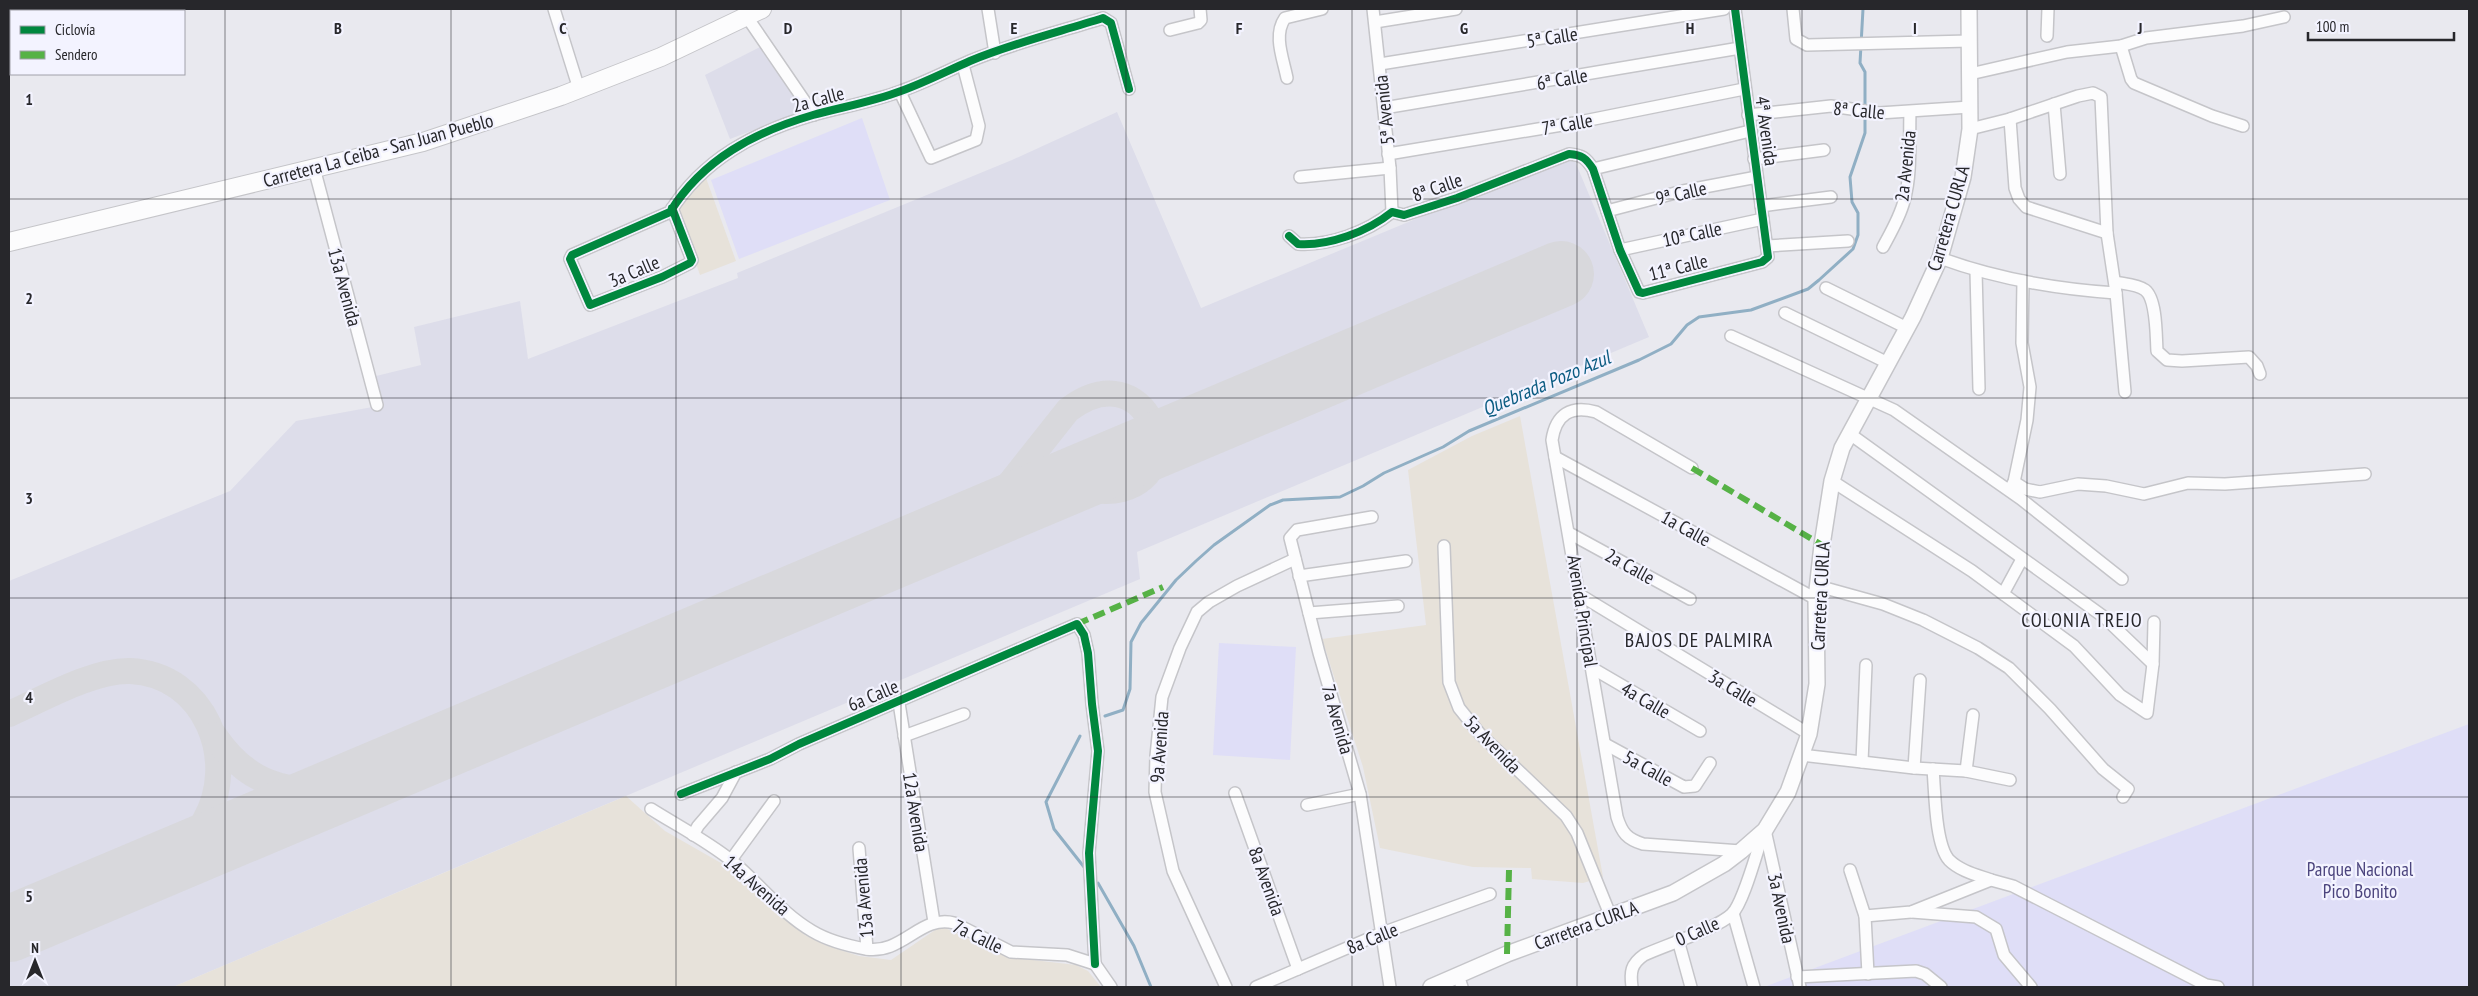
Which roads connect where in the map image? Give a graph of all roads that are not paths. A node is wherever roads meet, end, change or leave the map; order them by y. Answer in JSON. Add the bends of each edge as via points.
{"nodes":[{"id":1,"x":554,"y":9,"type":"edge"},
{"id":2,"x":988,"y":9,"type":"edge"},
{"id":3,"x":1200,"y":9,"type":"edge"},
{"id":4,"x":1322,"y":9,"type":"edge"},
{"id":5,"x":1373,"y":9,"type":"edge"},
{"id":6,"x":1456,"y":9,"type":"edge"},
{"id":7,"x":1724,"y":9,"type":"edge"},
{"id":8,"x":1735,"y":9,"type":"edge"},
{"id":9,"x":1793,"y":9,"type":"edge"},
{"id":10,"x":1969,"y":9,"type":"edge"},
{"id":11,"x":2048,"y":9,"type":"edge"},
{"id":12,"x":754,"y":13,"type":"edge"},
{"id":13,"x":2284,"y":18,"type":"dead end"},
{"id":14,"x":1375,"y":22,"type":"junction"},
{"id":15,"x":1170,"y":30,"type":"dead end"},
{"id":16,"x":2047,"y":36,"type":"dead end"},
{"id":17,"x":1969,"y":41,"type":"junction"},
{"id":18,"x":2121,"y":46,"type":"junction"},
{"id":19,"x":1740,"y":48,"type":"junction"},
{"id":20,"x":995,"y":52,"type":"junction"},
{"id":21,"x":1380,"y":64,"type":"junction"},
{"id":22,"x":963,"y":65,"type":"junction"},
{"id":23,"x":1970,"y":74,"type":"junction"},
{"id":24,"x":1287,"y":78,"type":"dead end"},
{"id":25,"x":1129,"y":88,"type":"dead end"},
{"id":26,"x":579,"y":89,"type":"junction"},
{"id":27,"x":1744,"y":89,"type":"junction"},
{"id":28,"x":900,"y":92,"type":"junction"},
{"id":29,"x":2054,"y":104,"type":"junction"},
{"id":30,"x":1970,"y":106,"type":"junction"},
{"id":31,"x":1384,"y":108,"type":"junction"},
{"id":32,"x":1910,"y":112,"type":"junction"},
{"id":33,"x":814,"y":115,"type":"junction"},
{"id":34,"x":1748,"y":116,"type":"junction"},
{"id":35,"x":2010,"y":118,"type":"junction"},
{"id":36,"x":2243,"y":126,"type":"dead end"},
{"id":37,"x":1970,"y":129,"type":"junction"},
{"id":38,"x":1750,"y":131,"type":"junction"},
{"id":39,"x":1824,"y":150,"type":"dead end"},
{"id":40,"x":1388,"y":154,"type":"junction"},
{"id":41,"x":1754,"y":159,"type":"junction"},
{"id":42,"x":314,"y":168,"type":"junction"},
{"id":43,"x":1390,"y":168,"type":"junction"},
{"id":44,"x":1593,"y":169,"type":"junction"},
{"id":45,"x":2060,"y":174,"type":"dead end"},
{"id":46,"x":1300,"y":177,"type":"dead end"},
{"id":47,"x":1757,"y":177,"type":"junction"},
{"id":48,"x":1831,"y":197,"type":"dead end"},
{"id":49,"x":1761,"y":206,"type":"junction"},
{"id":50,"x":672,"y":208,"type":"junction"},
{"id":51,"x":1607,"y":211,"type":"junction"},
{"id":52,"x":1392,"y":212,"type":"junction"},
{"id":53,"x":1763,"y":219,"type":"junction"},
{"id":54,"x":2107,"y":233,"type":"junction"},
{"id":55,"x":1289,"y":236,"type":"dead end"},
{"id":56,"x":1848,"y":241,"type":"dead end"},
{"id":57,"x":9,"y":242,"type":"edge"},
{"id":58,"x":1883,"y":246,"type":"dead end"},
{"id":59,"x":1620,"y":250,"type":"junction"},
{"id":60,"x":1768,"y":251,"type":"junction"},
{"id":61,"x":1940,"y":258,"type":"junction"},
{"id":62,"x":1976,"y":271,"type":"junction"},
{"id":63,"x":2023,"y":281,"type":"junction"},
{"id":64,"x":1826,"y":288,"type":"dead end"},
{"id":65,"x":2115,"y":288,"type":"junction"},
{"id":66,"x":593,"y":305,"type":"joint"},
{"id":67,"x":1785,"y":313,"type":"dead end"},
{"id":68,"x":1907,"y":328,"type":"junction"},
{"id":69,"x":1732,"y":336,"type":"dead end"},
{"id":70,"x":1888,"y":363,"type":"junction"},
{"id":71,"x":2260,"y":374,"type":"dead end"},
{"id":72,"x":1979,"y":389,"type":"dead end"},
{"id":73,"x":2125,"y":392,"type":"dead end"},
{"id":74,"x":1870,"y":398,"type":"junction"},
{"id":75,"x":376,"y":405,"type":"dead end"},
{"id":76,"x":1850,"y":434,"type":"junction"},
{"id":77,"x":1555,"y":457,"type":"junction"},
{"id":78,"x":1692,"y":468,"type":"dead end"},
{"id":79,"x":2365,"y":474,"type":"dead end"},
{"id":80,"x":1832,"y":481,"type":"junction"},
{"id":81,"x":2012,"y":486,"type":"junction"},
{"id":82,"x":1372,"y":518,"type":"dead end"},
{"id":83,"x":1570,"y":533,"type":"junction"},
{"id":84,"x":1444,"y":546,"type":"dead end"},
{"id":85,"x":1295,"y":559,"type":"junction"},
{"id":86,"x":2022,"y":559,"type":"junction"},
{"id":87,"x":1406,"y":561,"type":"dead end"},
{"id":88,"x":1299,"y":576,"type":"junction"},
{"id":89,"x":2122,"y":579,"type":"dead end"},
{"id":90,"x":1817,"y":593,"type":"junction"},
{"id":91,"x":2003,"y":594,"type":"junction"},
{"id":92,"x":1580,"y":595,"type":"junction"},
{"id":93,"x":1690,"y":599,"type":"dead end"},
{"id":94,"x":1398,"y":606,"type":"dead end"},
{"id":95,"x":1308,"y":613,"type":"junction"},
{"id":96,"x":2154,"y":622,"type":"dead end"},
{"id":97,"x":2152,"y":664,"type":"junction"},
{"id":98,"x":1866,"y":665,"type":"dead end"},
{"id":99,"x":1592,"y":668,"type":"junction"},
{"id":100,"x":1920,"y":680,"type":"dead end"},
{"id":101,"x":899,"y":703,"type":"junction"},
{"id":102,"x":964,"y":714,"type":"dead end"},
{"id":103,"x":1973,"y":715,"type":"dead end"},
{"id":104,"x":1700,"y":731,"type":"dead end"},
{"id":105,"x":1809,"y":734,"type":"junction"},
{"id":106,"x":904,"y":736,"type":"junction"},
{"id":107,"x":1605,"y":744,"type":"junction"},
{"id":108,"x":1801,"y":756,"type":"junction"},
{"id":109,"x":1862,"y":762,"type":"junction"},
{"id":110,"x":1710,"y":763,"type":"dead end"},
{"id":111,"x":1914,"y":768,"type":"junction"},
{"id":112,"x":1933,"y":769,"type":"junction"},
{"id":113,"x":1966,"y":770,"type":"junction"},
{"id":114,"x":736,"y":772,"type":"junction"},
{"id":115,"x":2010,"y":780,"type":"dead end"},
{"id":116,"x":1236,"y":793,"type":"dead end"},
{"id":117,"x":681,"y":794,"type":"dead end"},
{"id":118,"x":1360,"y":794,"type":"junction"},
{"id":119,"x":2123,"y":797,"type":"dead end"},
{"id":120,"x":774,"y":801,"type":"dead end"},
{"id":121,"x":1307,"y":805,"type":"dead end"},
{"id":122,"x":652,"y":809,"type":"dead end"},
{"id":123,"x":1765,"y":830,"type":"junction"},
{"id":124,"x":693,"y":835,"type":"junction"},
{"id":125,"x":858,"y":848,"type":"dead end"},
{"id":126,"x":1741,"y":851,"type":"junction"},
{"id":127,"x":731,"y":860,"type":"junction"},
{"id":128,"x":1850,"y":870,"type":"dead end"},
{"id":129,"x":1991,"y":880,"type":"junction"},
{"id":130,"x":1490,"y":894,"type":"dead end"},
{"id":131,"x":1911,"y":912,"type":"junction"},
{"id":132,"x":1733,"y":913,"type":"junction"},
{"id":133,"x":1865,"y":916,"type":"junction"},
{"id":134,"x":1611,"y":917,"type":"junction"},
{"id":135,"x":934,"y":922,"type":"junction"},
{"id":136,"x":1382,"y":933,"type":"junction"},
{"id":137,"x":1678,"y":940,"type":"junction"},
{"id":138,"x":867,"y":949,"type":"junction"},
{"id":139,"x":1095,"y":964,"type":"junction"},
{"id":140,"x":1298,"y":969,"type":"junction"},
{"id":141,"x":1868,"y":974,"type":"junction"},
{"id":142,"x":1460,"y":981,"type":"edge"},
{"id":143,"x":1798,"y":982,"type":"edge"},
{"id":144,"x":1111,"y":987,"type":"edge"},
{"id":145,"x":1226,"y":987,"type":"edge"},
{"id":146,"x":1256,"y":987,"type":"edge"},
{"id":147,"x":1390,"y":987,"type":"edge"},
{"id":148,"x":1431,"y":987,"type":"edge"},
{"id":149,"x":1632,"y":987,"type":"edge"},
{"id":150,"x":1691,"y":987,"type":"edge"},
{"id":151,"x":1754,"y":987,"type":"edge"},
{"id":152,"x":1941,"y":987,"type":"edge"},
{"id":153,"x":2031,"y":987,"type":"edge"},
{"id":154,"x":2218,"y":987,"type":"edge"}],
"edges":[{"from":1,"to":26,"type":"street"},
{"from":2,"to":20,"type":"street"},
{"from":3,"to":15,"type":"street","via":[[1201,20],[1198,23]]},
{"from":4,"to":24,"type":"street","via":[[1285,18],[1279,26]]},
{"from":5,"to":14,"type":"street","name":"5ª Avenida"},
{"from":6,"to":14,"type":"street"},
{"from":7,"to":21,"type":"street","name":"5ª Calle"},
{"from":8,"to":19,"type":"street","name":"4ª Avenida"},
{"from":9,"to":17,"type":"street","via":[[1796,39],[1801,44]]},
{"from":10,"to":17,"type":"main road","name":"Carretera CURLA"},
{"from":11,"to":16,"type":"street"},
{"from":12,"to":26,"type":"main road","name":"Carretera La Ceiba - San Juan Pueblo","via":[[661,57]]},
{"from":12,"to":33,"type":"street"},
{"from":13,"to":18,"type":"street","via":[[2146,38]]},
{"from":14,"to":21,"type":"street","name":"5ª Avenida"},
{"from":17,"to":23,"type":"main road","name":"Carretera CURLA"},
{"from":18,"to":23,"type":"street","via":[[2067,52]]},
{"from":18,"to":36,"type":"street","via":[[2130,80],[2134,83]]},
{"from":19,"to":27,"type":"street","name":"4ª Avenida"},
{"from":19,"to":31,"type":"street","name":"6ª Calle"},
{"from":20,"to":22,"type":"street","name":"2a Calle"},
{"from":20,"to":25,"type":"street","name":"2a Calle","via":[[1103,18],[1112,23]]},
{"from":21,"to":31,"type":"street","name":"5ª Avenida"},
{"from":22,"to":28,"type":"street","name":"2a Calle"},
{"from":22,"to":28,"type":"street","via":[[979,126],[978,136],[976,140],[934,158],[929,156]]},
{"from":23,"to":30,"type":"main road","name":"Carretera CURLA"},
{"from":26,"to":42,"type":"main road","name":"Carretera La Ceiba - San Juan Pueblo","via":[[423,142]]},
{"from":27,"to":34,"type":"street","name":"4ª Avenida"},
{"from":27,"to":40,"type":"street","name":"7ª Calle","via":[[1574,123]]},
{"from":28,"to":33,"type":"street","name":"2a Calle"},
{"from":29,"to":35,"type":"street"},
{"from":29,"to":45,"type":"street"},
{"from":29,"to":54,"type":"street","via":[[2093,93],[2100,97]]},
{"from":30,"to":32,"type":"street","name":"8ª Calle"},
{"from":30,"to":37,"type":"main road","name":"Carretera CURLA"},
{"from":31,"to":40,"type":"street","name":"5ª Avenida"},
{"from":32,"to":34,"type":"street","name":"8ª Calle","via":[[1831,106]]},
{"from":32,"to":58,"type":"street","name":"2a Avenida","via":[[1905,200]]},
{"from":33,"to":50,"type":"street","name":"2a Calle","via":[[740,143],[689,185]]},
{"from":34,"to":38,"type":"street","name":"4ª Avenida"},
{"from":35,"to":37,"type":"street"},
{"from":35,"to":54,"type":"street","via":[[2015,188],[2019,199],[2026,207]]},
{"from":37,"to":61,"type":"main road","name":"Carretera CURLA","via":[[1963,177]]},
{"from":38,"to":41,"type":"street","name":"4ª Avenida"},
{"from":38,"to":44,"type":"street"},
{"from":39,"to":41,"type":"street"},
{"from":40,"to":43,"type":"street","name":"5ª Avenida"},
{"from":41,"to":47,"type":"street","name":"4ª Avenida"},
{"from":42,"to":57,"type":"main road","name":"Carretera La Ceiba - San Juan Pueblo"},
{"from":42,"to":75,"type":"street","name":"13a Avenida"},
{"from":43,"to":46,"type":"street"},
{"from":43,"to":52,"type":"street","name":"5ª Avenida"},
{"from":44,"to":51,"type":"street"},
{"from":44,"to":52,"type":"street","name":"8ª Calle","via":[[1580,155],[1569,154],[1413,212],[1400,216]]},
{"from":47,"to":49,"type":"street","name":"4ª Avenida"},
{"from":47,"to":51,"type":"street","name":"9ª Calle","via":[[1683,191]]},
{"from":48,"to":49,"type":"street"},
{"from":49,"to":53,"type":"street","name":"4ª Avenida"},
{"from":50,"to":66,"type":"street","name":"3a Calle","via":[[692,260],[688,265]]},
{"from":50,"to":66,"type":"street","name":"2a Calle","via":[[670,212],[572,255],[570,259],[587,302]]},
{"from":51,"to":59,"type":"street"},
{"from":52,"to":55,"type":"street","name":"8ª Calle","via":[[1382,220],[1340,238],[1311,245],[1298,244]]},
{"from":53,"to":59,"type":"street","name":"10ª Calle"},
{"from":53,"to":60,"type":"street","name":"4ª Avenida"},
{"from":54,"to":65,"type":"street"},
{"from":56,"to":60,"type":"street"},
{"from":59,"to":60,"type":"street","name":"11ª Calle","via":[[1641,293],[1762,262]]},
{"from":61,"to":62,"type":"street"},
{"from":61,"to":68,"type":"main road","name":"Carretera CURLA"},
{"from":62,"to":63,"type":"street"},
{"from":62,"to":72,"type":"street"},
{"from":63,"to":65,"type":"street","via":[[2066,290]]},
{"from":63,"to":81,"type":"street","via":[[2022,343],[2030,387],[2027,420]]},
{"from":64,"to":68,"type":"street"},
{"from":65,"to":71,"type":"street","via":[[2138,287],[2150,295],[2157,351],[2167,360],[2249,356]]},
{"from":65,"to":73,"type":"street"},
{"from":67,"to":70,"type":"street"},
{"from":68,"to":70,"type":"main road","name":"Carretera CURLA"},
{"from":69,"to":74,"type":"street"},
{"from":70,"to":74,"type":"main road","name":"Carretera CURLA"},
{"from":74,"to":76,"type":"main road","name":"Carretera CURLA"},
{"from":74,"to":81,"type":"street","via":[[1894,410],[1984,475]]},
{"from":76,"to":80,"type":"main road","name":"Carretera CURLA"},
{"from":76,"to":86,"type":"street"},
{"from":77,"to":78,"type":"street","name":"Avenida Principal","via":[[1552,440],[1557,422],[1571,411],[1584,409],[1608,418]]},
{"from":77,"to":83,"type":"street","name":"Avenida Principal"},
{"from":77,"to":90,"type":"street","name":"1a Calle"},
{"from":79,"to":81,"type":"street","via":[[2225,484],[2188,483],[2144,494],[2078,484],[2040,492]]},
{"from":80,"to":90,"type":"main road","name":"Carretera CURLA"},
{"from":80,"to":91,"type":"street"},
{"from":81,"to":89,"type":"street"},
{"from":82,"to":85,"type":"street","name":"7a Avenida","via":[[1297,530],[1290,538]]},
{"from":83,"to":92,"type":"street","name":"Avenida Principal"},
{"from":83,"to":93,"type":"street","name":"2a Calle"},
{"from":84,"to":134,"type":"street","name":"5a Avenida","via":[[1449,682],[1459,708],[1480,734],[1566,816],[1577,834]]},
{"from":85,"to":88,"type":"street","name":"7a Avenida"},
{"from":85,"to":145,"type":"street","name":"9a Avenida","via":[[1238,586],[1197,612],[1162,697],[1156,756],[1157,800],[1173,871]]},
{"from":86,"to":91,"type":"street"},
{"from":86,"to":97,"type":"street","via":[[2104,617]]},
{"from":87,"to":88,"type":"street"},
{"from":88,"to":95,"type":"street","name":"7a Avenida"},
{"from":90,"to":105,"type":"main road","name":"Carretera CURLA","via":[[1817,684]]},
{"from":90,"to":119,"type":"street","name":"1a Calle","via":[[1883,604],[1978,648],[2009,668],[2103,769],[2128,789]]},
{"from":91,"to":97,"type":"street","via":[[2074,646],[2120,695],[2146,713]]},
{"from":92,"to":99,"type":"street","name":"Avenida Principal"},
{"from":92,"to":105,"type":"street","name":"3a Calle"},
{"from":94,"to":95,"type":"street"},
{"from":95,"to":118,"type":"street","name":"7a Avenida"},
{"from":96,"to":97,"type":"street"},
{"from":98,"to":109,"type":"street"},
{"from":99,"to":104,"type":"street","name":"4a Calle"},
{"from":99,"to":107,"type":"street","name":"Avenida Principal"},
{"from":100,"to":111,"type":"street"},
{"from":101,"to":106,"type":"street","name":"12a Avenida"},
{"from":101,"to":114,"type":"street","name":"6a Calle"},
{"from":101,"to":139,"type":"street","name":"6a Calle","via":[[1077,624],[1084,635],[1088,653],[1098,751],[1088,853]]},
{"from":102,"to":106,"type":"street"},
{"from":103,"to":113,"type":"street"},
{"from":105,"to":108,"type":"main road","name":"Carretera CURLA"},
{"from":106,"to":135,"type":"street","name":"12a Avenida"},
{"from":107,"to":110,"type":"street","name":"5a Calle","via":[[1684,787],[1695,786]]},
{"from":107,"to":126,"type":"street","name":"Avenida Principal","via":[[1617,817],[1621,831],[1630,840],[1642,844]]},
{"from":108,"to":109,"type":"street"},
{"from":108,"to":123,"type":"main road","name":"Carretera CURLA","via":[[1788,792]]},
{"from":109,"to":111,"type":"street"},
{"from":111,"to":112,"type":"street"},
{"from":112,"to":113,"type":"street"},
{"from":112,"to":129,"type":"street","via":[[1942,847],[1957,866]]},
{"from":113,"to":115,"type":"street"},
{"from":114,"to":117,"type":"street","name":"6a Calle"},
{"from":114,"to":124,"type":"street","via":[[722,798]]},
{"from":116,"to":140,"type":"street","name":"8a Avenida"},
{"from":118,"to":121,"type":"street"},
{"from":118,"to":136,"type":"street","name":"7a Avenida"},
{"from":120,"to":127,"type":"street"},
{"from":122,"to":124,"type":"street","name":"14a Avenida"},
{"from":123,"to":126,"type":"main road","name":"Carretera CURLA"},
{"from":123,"to":132,"type":"street","name":"0 Calle"},
{"from":123,"to":143,"type":"street","name":"3a Avenida"},
{"from":124,"to":127,"type":"street","name":"14a Avenida"},
{"from":125,"to":138,"type":"street","name":"13a Avenida"},
{"from":126,"to":134,"type":"main road","name":"Carretera CURLA","via":[[1673,893]]},
{"from":127,"to":138,"type":"street","name":"14a Avenida","via":[[812,932]]},
{"from":128,"to":133,"type":"street"},
{"from":129,"to":131,"type":"street"},
{"from":129,"to":154,"type":"street","via":[[2013,886],[2206,985]]},
{"from":130,"to":136,"type":"street","name":"8a Calle"},
{"from":131,"to":133,"type":"street"},
{"from":131,"to":153,"type":"street","via":[[1976,917],[1996,929],[2004,956]]},
{"from":132,"to":137,"type":"street","name":"0 Calle"},
{"from":132,"to":151,"type":"street"},
{"from":133,"to":141,"type":"street"},
{"from":134,"to":142,"type":"main road","name":"Carretera CURLA","via":[[1507,954]]},
{"from":135,"to":138,"type":"street","name":"7a Calle","via":[[891,948]]},
{"from":135,"to":139,"type":"street","name":"7a Calle","via":[[954,923],[1011,952],[1067,955]]},
{"from":136,"to":140,"type":"street","name":"8a Calle"},
{"from":136,"to":147,"type":"street","name":"7a Avenida"},
{"from":137,"to":149,"type":"street","name":"0 Calle","via":[[1635,962]]},
{"from":137,"to":150,"type":"street"},
{"from":139,"to":144,"type":"street"},
{"from":140,"to":146,"type":"street","name":"8a Calle"},
{"from":141,"to":143,"type":"street"},
{"from":141,"to":152,"type":"street","via":[[1902,971],[1926,974]]},
{"from":142,"to":148,"type":"main road","name":"Carretera CURLA"}]}
